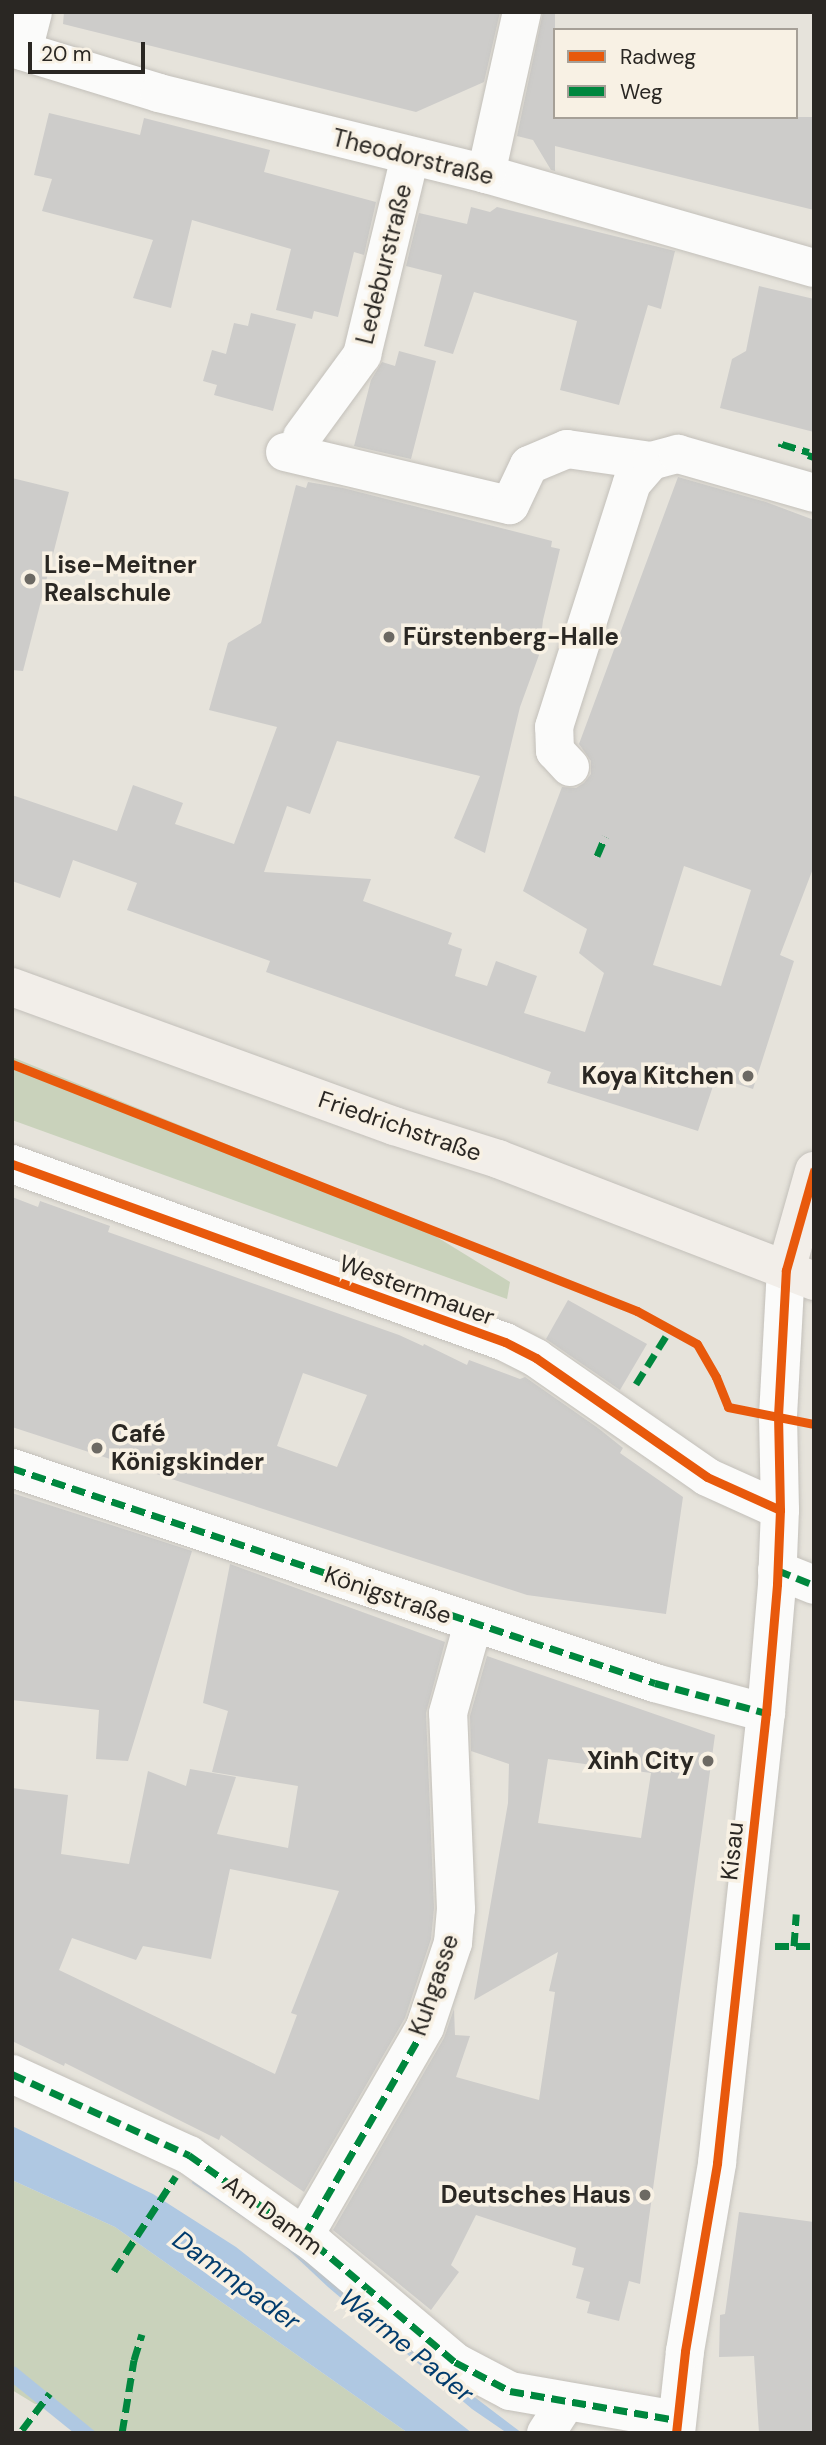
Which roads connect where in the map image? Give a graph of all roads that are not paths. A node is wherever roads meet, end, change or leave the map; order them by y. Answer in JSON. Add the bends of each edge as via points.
{"nodes":[{"id":1,"x":33,"y":12,"type":"edge"},
{"id":2,"x":522,"y":12,"type":"edge"},
{"id":3,"x":18,"y":50,"type":"edge"},
{"id":4,"x":410,"y":157,"type":"junction"},
{"id":5,"x":486,"y":174,"type":"junction"},
{"id":6,"x":814,"y":268,"type":"edge"},
{"id":7,"x":671,"y":450,"type":"junction"},
{"id":8,"x":814,"y":493,"type":"edge"},
{"id":9,"x":570,"y":767,"type":"dead end"},
{"id":10,"x":12,"y":987,"type":"edge"},
{"id":11,"x":12,"y":1164,"type":"edge"},
{"id":12,"x":814,"y":1171,"type":"edge"},
{"id":13,"x":800,"y":1275,"type":"edge"},
{"id":14,"x":12,"y":1468,"type":"edge"},
{"id":15,"x":780,"y":1510,"type":"junction"},
{"id":16,"x":777,"y":1570,"type":"junction"},
{"id":17,"x":814,"y":1586,"type":"edge"},
{"id":18,"x":473,"y":1623,"type":"junction"},
{"id":19,"x":766,"y":1713,"type":"junction"},
{"id":20,"x":12,"y":2074,"type":"edge"},
{"id":21,"x":303,"y":2236,"type":"junction"},
{"id":22,"x":556,"y":2417,"type":"edge"},
{"id":23,"x":676,"y":2426,"type":"edge"}],
"edges":[{"from":1,"to":3,"type":"street"},
{"from":2,"to":5,"type":"street"},
{"from":3,"to":4,"type":"street","name":"Theodorstraße","via":[[159,93]]},
{"from":4,"to":5,"type":"street","name":"Theodorstraße"},
{"from":4,"to":7,"type":"street","name":"Ledeburstraße","via":[[362,355],[294,444],[510,505],[528,466],[567,449]]},
{"from":5,"to":6,"type":"street","name":"Theodorstraße"},
{"from":7,"to":8,"type":"street"},
{"from":7,"to":9,"type":"street","via":[[632,483],[554,727],[555,751]]},
{"from":10,"to":13,"type":"main road","name":"Friedrichstraße","via":[[394,1126],[498,1159]]},
{"from":11,"to":15,"type":"street","name":"Westernmauer","via":[[505,1342],[536,1358],[707,1477]]},
{"from":12,"to":13,"type":"main road"},
{"from":13,"to":15,"type":"street","name":"Kisau","via":[[778,1416]]},
{"from":14,"to":18,"type":"street","name":"Königstraße"},
{"from":15,"to":16,"type":"street","name":"Kisau"},
{"from":16,"to":17,"type":"street"},
{"from":16,"to":19,"type":"street","name":"Kisau"},
{"from":18,"to":19,"type":"street","name":"Königstraße","via":[[655,1683]]},
{"from":18,"to":21,"type":"street","name":"Kuhgasse","via":[[448,1713],[457,1909],[453,1942],[425,2027]]},
{"from":19,"to":23,"type":"street","name":"Kisau","via":[[717,2163]]},
{"from":20,"to":21,"type":"street","name":"Am Damm","via":[[189,2155]]},
{"from":21,"to":22,"type":"street","name":"Am Damm","via":[[455,2362]]},
{"from":22,"to":23,"type":"street","name":"Am Damm"}]}
